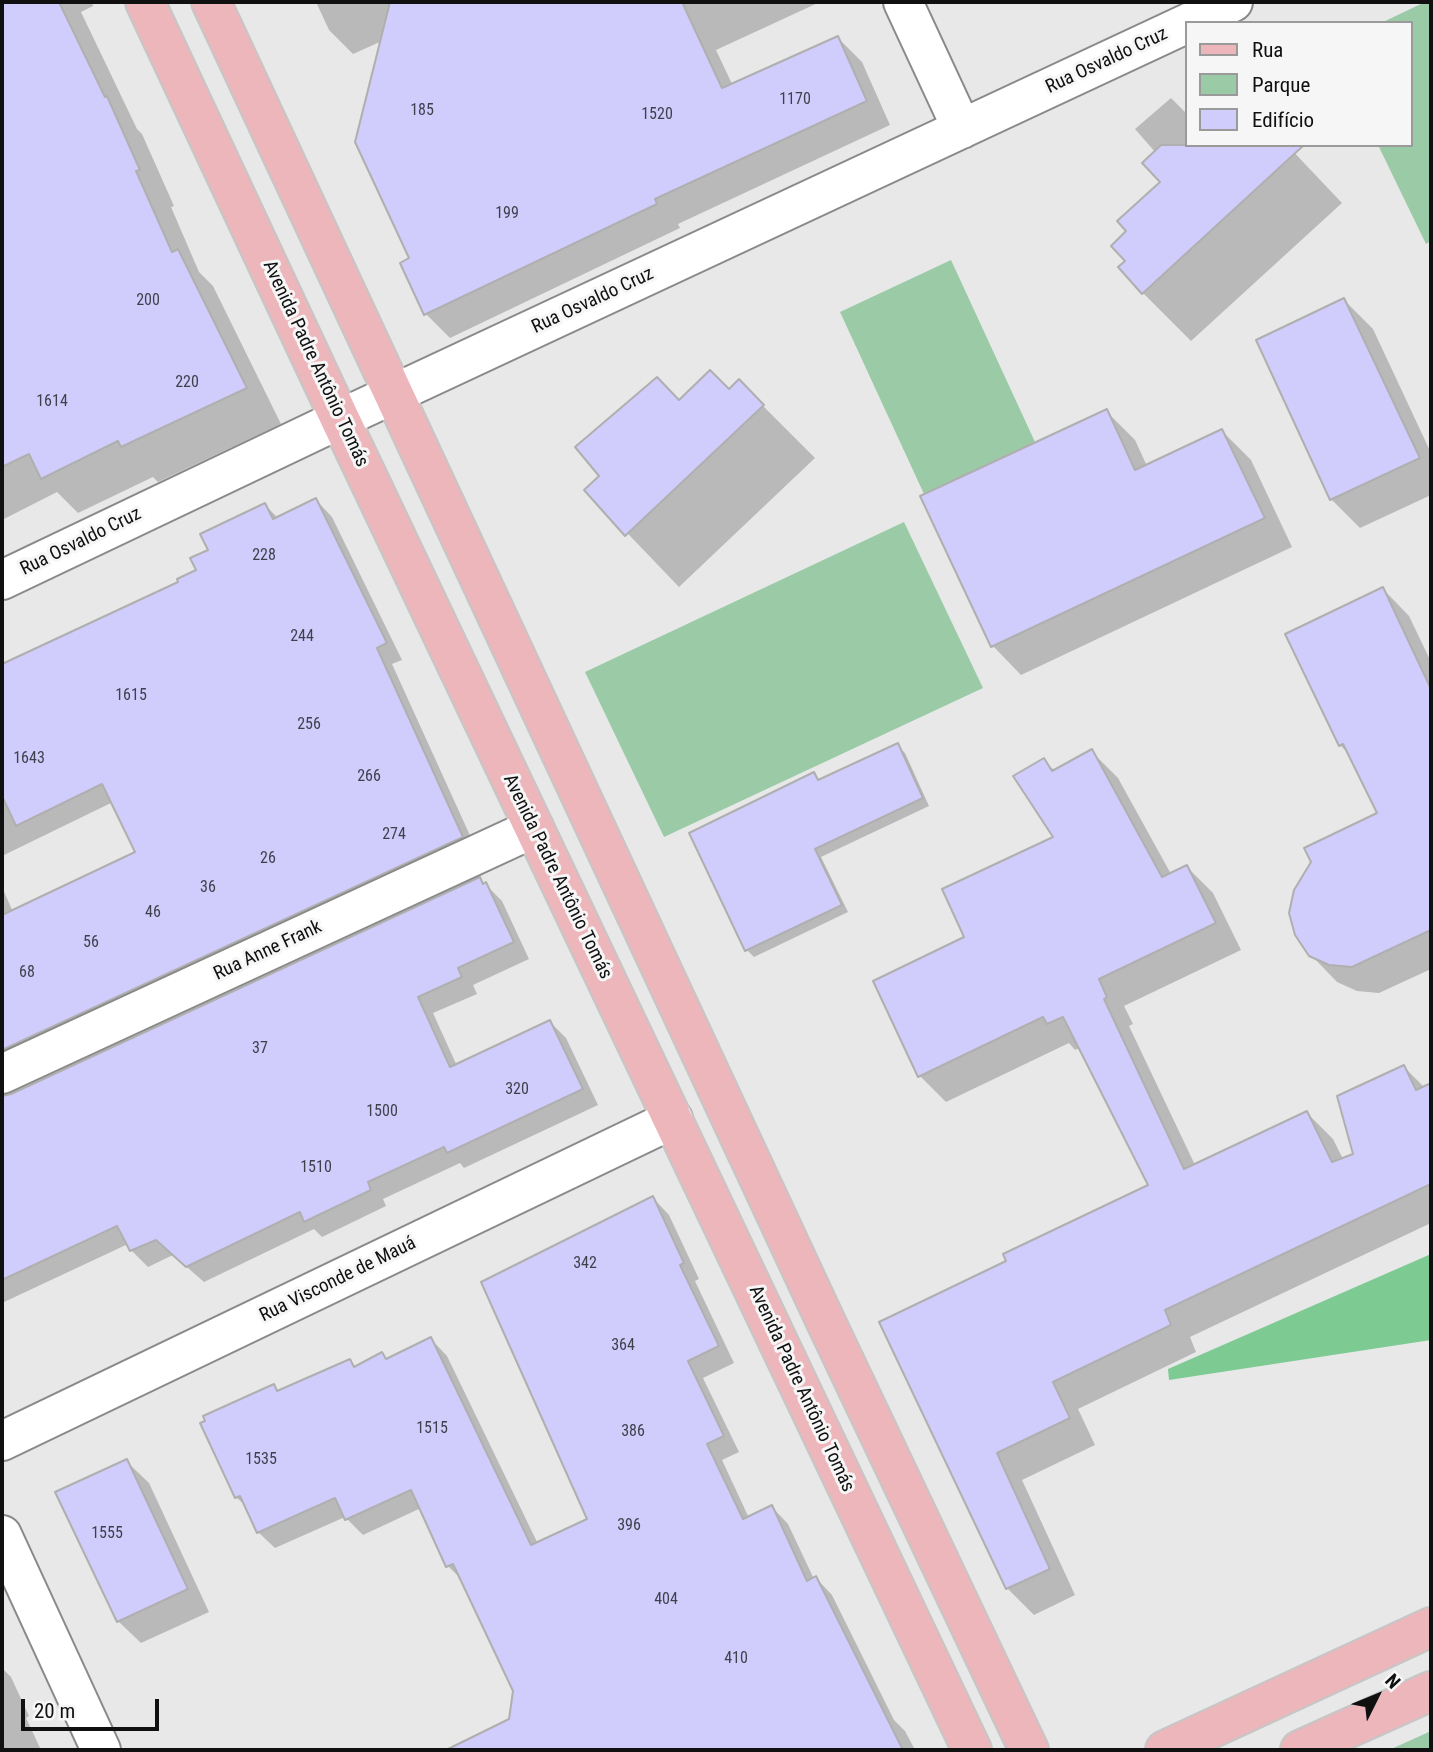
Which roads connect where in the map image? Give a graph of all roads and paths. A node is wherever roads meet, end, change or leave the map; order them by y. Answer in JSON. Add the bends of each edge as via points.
{"nodes":[{"id":1,"x":145,"y":2,"type":"edge"},
{"id":2,"x":211,"y":2,"type":"edge"},
{"id":3,"x":903,"y":2,"type":"edge"},
{"id":4,"x":1233,"y":2,"type":"edge"},
{"id":5,"x":1191,"y":21,"type":"edge"},
{"id":6,"x":1184,"y":24,"type":"edge"},
{"id":7,"x":962,"y":129,"type":"junction"},
{"id":8,"x":395,"y":393,"type":"junction"},
{"id":9,"x":340,"y":419,"type":"junction"},
{"id":10,"x":2,"y":580,"type":"edge"},
{"id":11,"x":534,"y":828,"type":"junction"},
{"id":12,"x":2,"y":1074,"type":"edge"},
{"id":13,"x":673,"y":1119,"type":"junction"},
{"id":14,"x":2,"y":1441,"type":"edge"},
{"id":15,"x":2,"y":1535,"type":"edge"},
{"id":16,"x":1431,"y":1627,"type":"edge"},
{"id":17,"x":1431,"y":1691,"type":"edge"},
{"id":18,"x":101,"y":1750,"type":"edge"},
{"id":19,"x":972,"y":1750,"type":"edge"},
{"id":20,"x":1029,"y":1750,"type":"edge"},
{"id":21,"x":1165,"y":1750,"type":"edge"},
{"id":22,"x":1300,"y":1750,"type":"edge"}],
"edges":[{"from":1,"to":9,"type":"main road","name":"Avenida Padre Antônio Tomás"},
{"from":2,"to":8,"type":"main road"},
{"from":3,"to":7,"type":"street"},
{"from":4,"to":5,"type":"street","name":"Rua Osvaldo Cruz"},
{"from":6,"to":7,"type":"street","name":"Rua Osvaldo Cruz"},
{"from":7,"to":8,"type":"street","name":"Rua Osvaldo Cruz"},
{"from":8,"to":9,"type":"street","name":"Rua Osvaldo Cruz"},
{"from":8,"to":20,"type":"main road"},
{"from":9,"to":10,"type":"street","name":"Rua Osvaldo Cruz"},
{"from":9,"to":11,"type":"main road","name":"Avenida Padre Antônio Tomás"},
{"from":11,"to":12,"type":"street","name":"Rua Anne Frank"},
{"from":11,"to":13,"type":"main road","name":"Avenida Padre Antônio Tomás"},
{"from":13,"to":14,"type":"street","name":"Rua Visconde de Mauá"},
{"from":13,"to":19,"type":"main road","name":"Avenida Padre Antônio Tomás"},
{"from":15,"to":18,"type":"street"},
{"from":16,"to":21,"type":"main road"},
{"from":17,"to":22,"type":"main road"}]}
